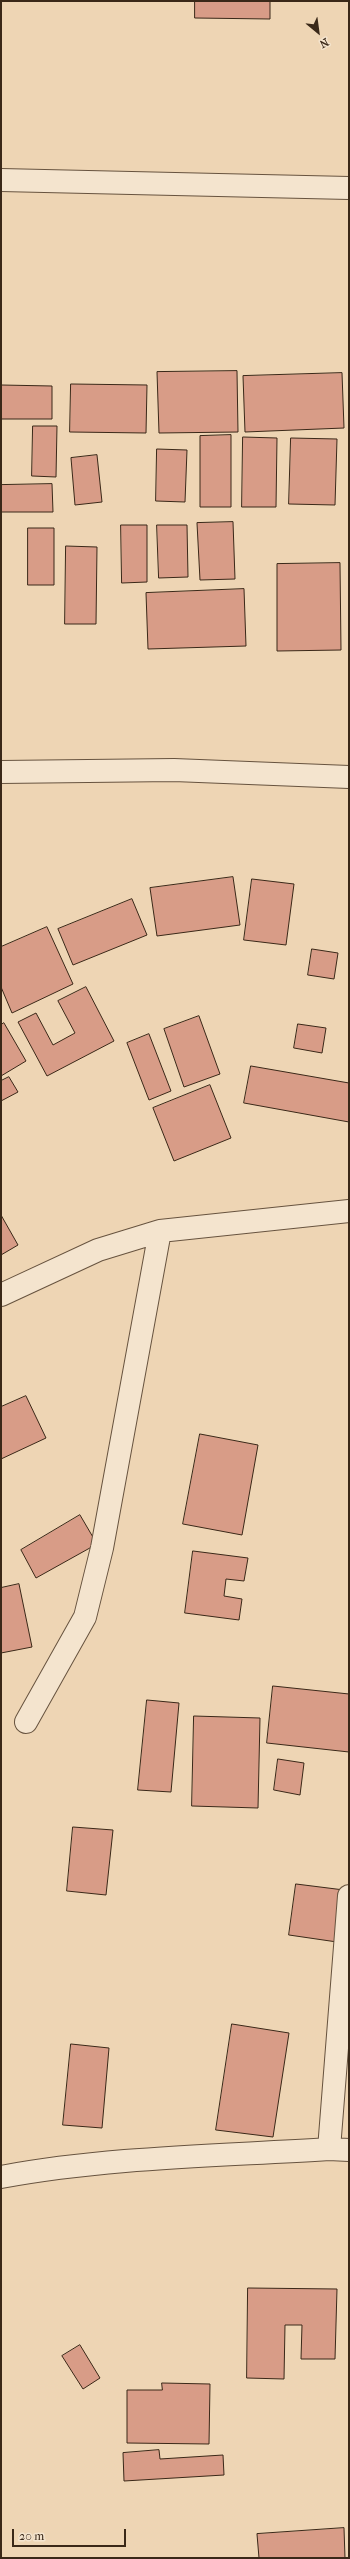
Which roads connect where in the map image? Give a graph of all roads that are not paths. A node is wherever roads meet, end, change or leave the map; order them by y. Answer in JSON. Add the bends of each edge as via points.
{"nodes":[{"id":1,"x":1,"y":180,"type":"edge"},
{"id":2,"x":349,"y":188,"type":"edge"},
{"id":3,"x":1,"y":772,"type":"edge"},
{"id":4,"x":349,"y":777,"type":"edge"},
{"id":5,"x":349,"y":1212,"type":"edge"},
{"id":6,"x":160,"y":1231,"type":"junction"},
{"id":7,"x":1,"y":1295,"type":"edge"},
{"id":8,"x":26,"y":1722,"type":"dead end"},
{"id":9,"x":349,"y":1896,"type":"edge"},
{"id":10,"x":339,"y":2150,"type":"edge"},
{"id":11,"x":1,"y":2177,"type":"edge"}],
"edges":[{"from":1,"to":2,"type":"street"},
{"from":3,"to":4,"type":"street","via":[[174,770]]},
{"from":5,"to":6,"type":"street"},
{"from":6,"to":7,"type":"street","via":[[98,1250]]},
{"from":6,"to":8,"type":"street","via":[[104,1541],[85,1618]]},
{"from":9,"to":10,"type":"street"},
{"from":10,"to":11,"type":"street","via":[[134,2160]]}]}
